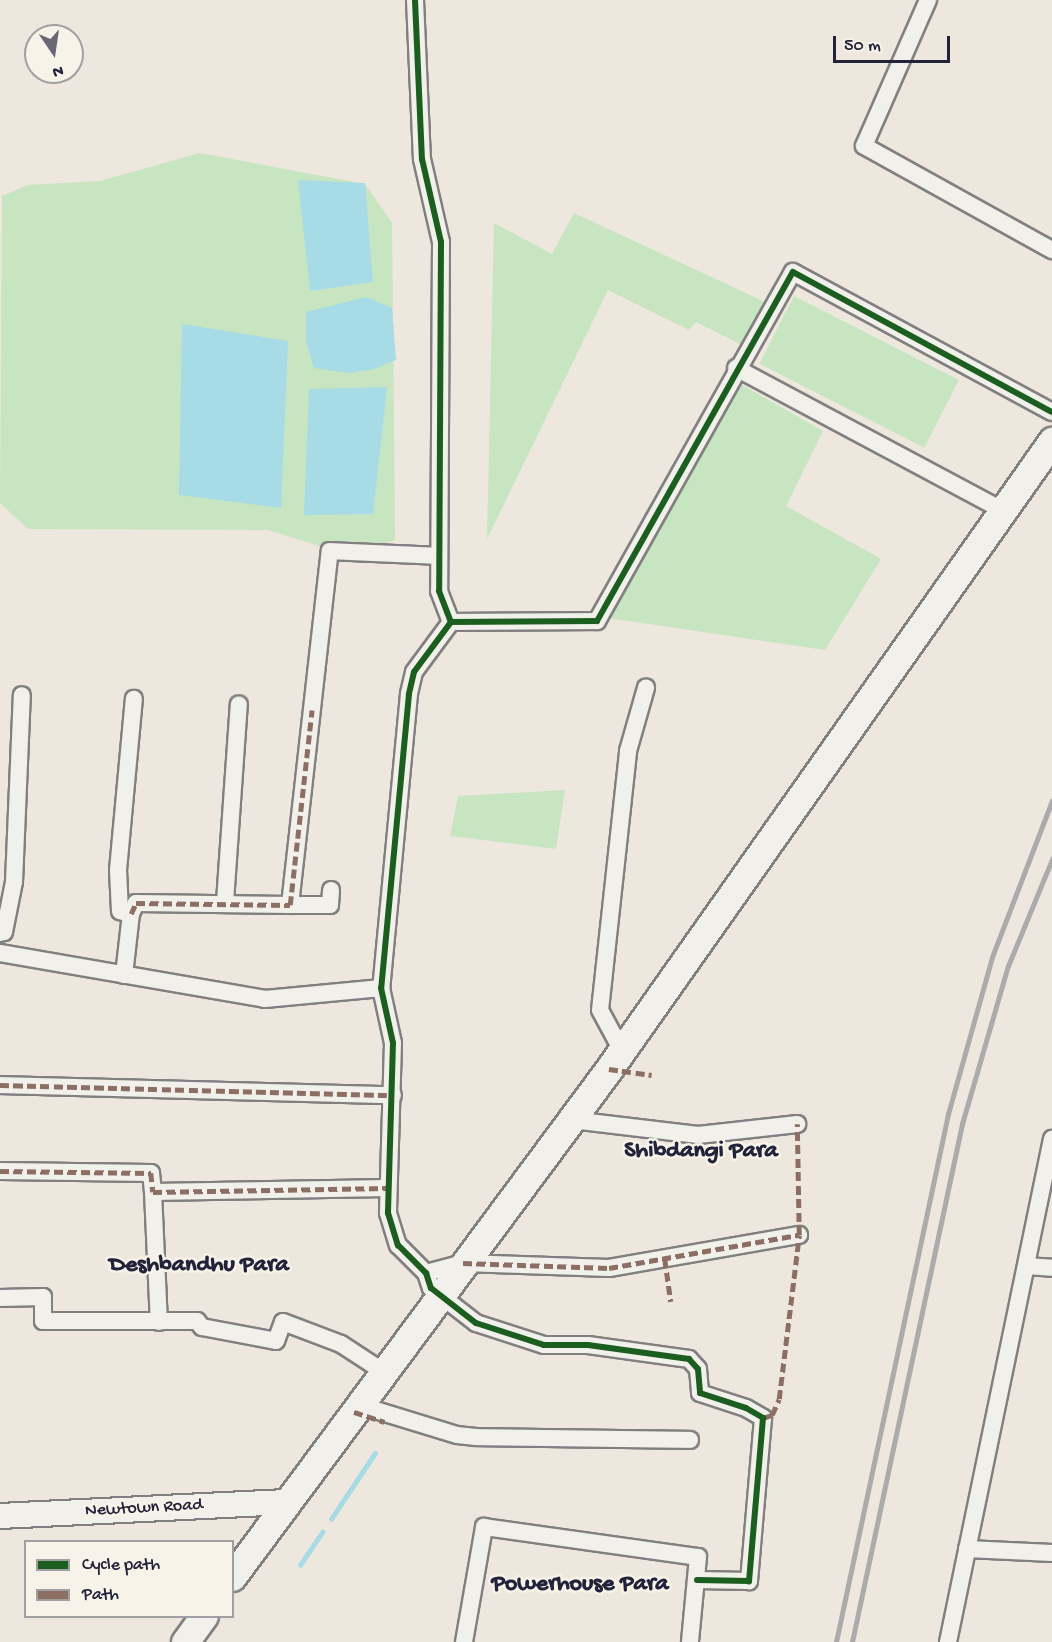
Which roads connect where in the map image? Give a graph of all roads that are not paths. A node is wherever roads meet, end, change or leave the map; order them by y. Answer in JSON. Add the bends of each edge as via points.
{"nodes":[{"id":1,"x":415,"y":0,"type":"edge"},
{"id":2,"x":928,"y":0,"type":"edge"},
{"id":3,"x":1052,"y":250,"type":"edge"},
{"id":4,"x":736,"y":368,"type":"junction"},
{"id":5,"x":1052,"y":412,"type":"edge"},
{"id":6,"x":1052,"y":441,"type":"edge"},
{"id":7,"x":1002,"y":510,"type":"junction"},
{"id":8,"x":439,"y":556,"type":"junction"},
{"id":9,"x":451,"y":622,"type":"junction"},
{"id":10,"x":646,"y":688,"type":"dead end"},
{"id":11,"x":22,"y":695,"type":"dead end"},
{"id":12,"x":134,"y":699,"type":"dead end"},
{"id":13,"x":239,"y":704,"type":"dead end"},
{"id":14,"x":331,"y":890,"type":"dead end"},
{"id":15,"x":225,"y":902,"type":"junction"},
{"id":16,"x":290,"y":904,"type":"junction"},
{"id":17,"x":131,"y":914,"type":"junction"},
{"id":18,"x":0,"y":933,"type":"edge"},
{"id":19,"x":0,"y":953,"type":"edge"},
{"id":20,"x":124,"y":975,"type":"junction"},
{"id":21,"x":381,"y":988,"type":"junction"},
{"id":22,"x":621,"y":1049,"type":"junction"},
{"id":23,"x":0,"y":1085,"type":"edge"},
{"id":24,"x":393,"y":1095,"type":"junction"},
{"id":25,"x":572,"y":1120,"type":"junction"},
{"id":26,"x":797,"y":1124,"type":"dead end"},
{"id":27,"x":1052,"y":1139,"type":"edge"},
{"id":28,"x":0,"y":1171,"type":"edge"},
{"id":29,"x":388,"y":1188,"type":"junction"},
{"id":30,"x":153,"y":1192,"type":"junction"},
{"id":31,"x":799,"y":1235,"type":"dead end"},
{"id":32,"x":463,"y":1263,"type":"junction"},
{"id":33,"x":1026,"y":1266,"type":"junction"},
{"id":34,"x":1052,"y":1268,"type":"edge"},
{"id":35,"x":426,"y":1273,"type":"junction"},
{"id":36,"x":0,"y":1298,"type":"edge"},
{"id":37,"x":440,"y":1298,"type":"junction"},
{"id":38,"x":159,"y":1322,"type":"junction"},
{"id":39,"x":384,"y":1372,"type":"junction"},
{"id":40,"x":359,"y":1405,"type":"junction"},
{"id":41,"x":690,"y":1440,"type":"dead end"},
{"id":42,"x":288,"y":1502,"type":"junction"},
{"id":43,"x":0,"y":1516,"type":"edge"},
{"id":44,"x":967,"y":1549,"type":"junction"},
{"id":45,"x":1052,"y":1553,"type":"edge"},
{"id":46,"x":234,"y":1574,"type":"edge"},
{"id":47,"x":697,"y":1580,"type":"junction"},
{"id":48,"x":203,"y":1618,"type":"edge"},
{"id":49,"x":185,"y":1642,"type":"edge"},
{"id":50,"x":464,"y":1642,"type":"edge"},
{"id":51,"x":690,"y":1642,"type":"edge"},
{"id":52,"x":948,"y":1642,"type":"edge"}],
"edges":[{"from":1,"to":8,"type":"street","via":[[422,159],[441,242]]},
{"from":2,"to":3,"type":"street","via":[[864,146]]},
{"from":4,"to":5,"type":"street","via":[[746,361],[793,272]]},
{"from":4,"to":7,"type":"street"},
{"from":4,"to":9,"type":"street","via":[[597,621]]},
{"from":6,"to":7,"type":"main road"},
{"from":7,"to":22,"type":"main road"},
{"from":8,"to":9,"type":"street","via":[[439,591]]},
{"from":8,"to":16,"type":"street","via":[[330,551]]},
{"from":9,"to":21,"type":"street","via":[[414,672],[409,694]]},
{"from":10,"to":22,"type":"street","via":[[628,751],[600,1010]]},
{"from":11,"to":18,"type":"street","via":[[14,882],[4,932]]},
{"from":12,"to":17,"type":"street","via":[[118,870],[120,911]]},
{"from":13,"to":15,"type":"street"},
{"from":14,"to":16,"type":"street","via":[[330,905]]},
{"from":15,"to":16,"type":"street"},
{"from":15,"to":17,"type":"street","via":[[136,903]]},
{"from":17,"to":20,"type":"street"},
{"from":19,"to":20,"type":"street"},
{"from":20,"to":21,"type":"street","via":[[265,999]]},
{"from":21,"to":24,"type":"street","via":[[393,1043]]},
{"from":22,"to":25,"type":"main road"},
{"from":23,"to":24,"type":"street"},
{"from":24,"to":29,"type":"street"},
{"from":25,"to":26,"type":"street","via":[[698,1135]]},
{"from":25,"to":32,"type":"main road"},
{"from":27,"to":33,"type":"street"},
{"from":28,"to":30,"type":"street","via":[[151,1173]]},
{"from":29,"to":30,"type":"street"},
{"from":29,"to":35,"type":"street","via":[[388,1213],[398,1245]]},
{"from":30,"to":38,"type":"street"},
{"from":31,"to":32,"type":"street","via":[[609,1268]]},
{"from":32,"to":35,"type":"street"},
{"from":32,"to":37,"type":"main road"},
{"from":33,"to":34,"type":"street"},
{"from":33,"to":44,"type":"street"},
{"from":35,"to":37,"type":"street"},
{"from":36,"to":38,"type":"street","via":[[43,1297],[43,1321]]},
{"from":37,"to":39,"type":"main road"},
{"from":37,"to":47,"type":"street","via":[[476,1323],[544,1345],[588,1345],[689,1359],[698,1369],[700,1393],[746,1408],[763,1418],[749,1581]]},
{"from":38,"to":39,"type":"street","via":[[197,1321],[202,1327],[276,1341],[283,1322],[341,1344]]},
{"from":39,"to":40,"type":"main road"},
{"from":40,"to":41,"type":"street","via":[[476,1437]]},
{"from":40,"to":42,"type":"main road"},
{"from":42,"to":43,"type":"street","name":"Newtown Road"},
{"from":42,"to":46,"type":"main road"},
{"from":44,"to":45,"type":"street"},
{"from":44,"to":52,"type":"street"},
{"from":47,"to":50,"type":"street","via":[[698,1557],[484,1527]]},
{"from":47,"to":51,"type":"street"},
{"from":48,"to":49,"type":"main road"}]}
